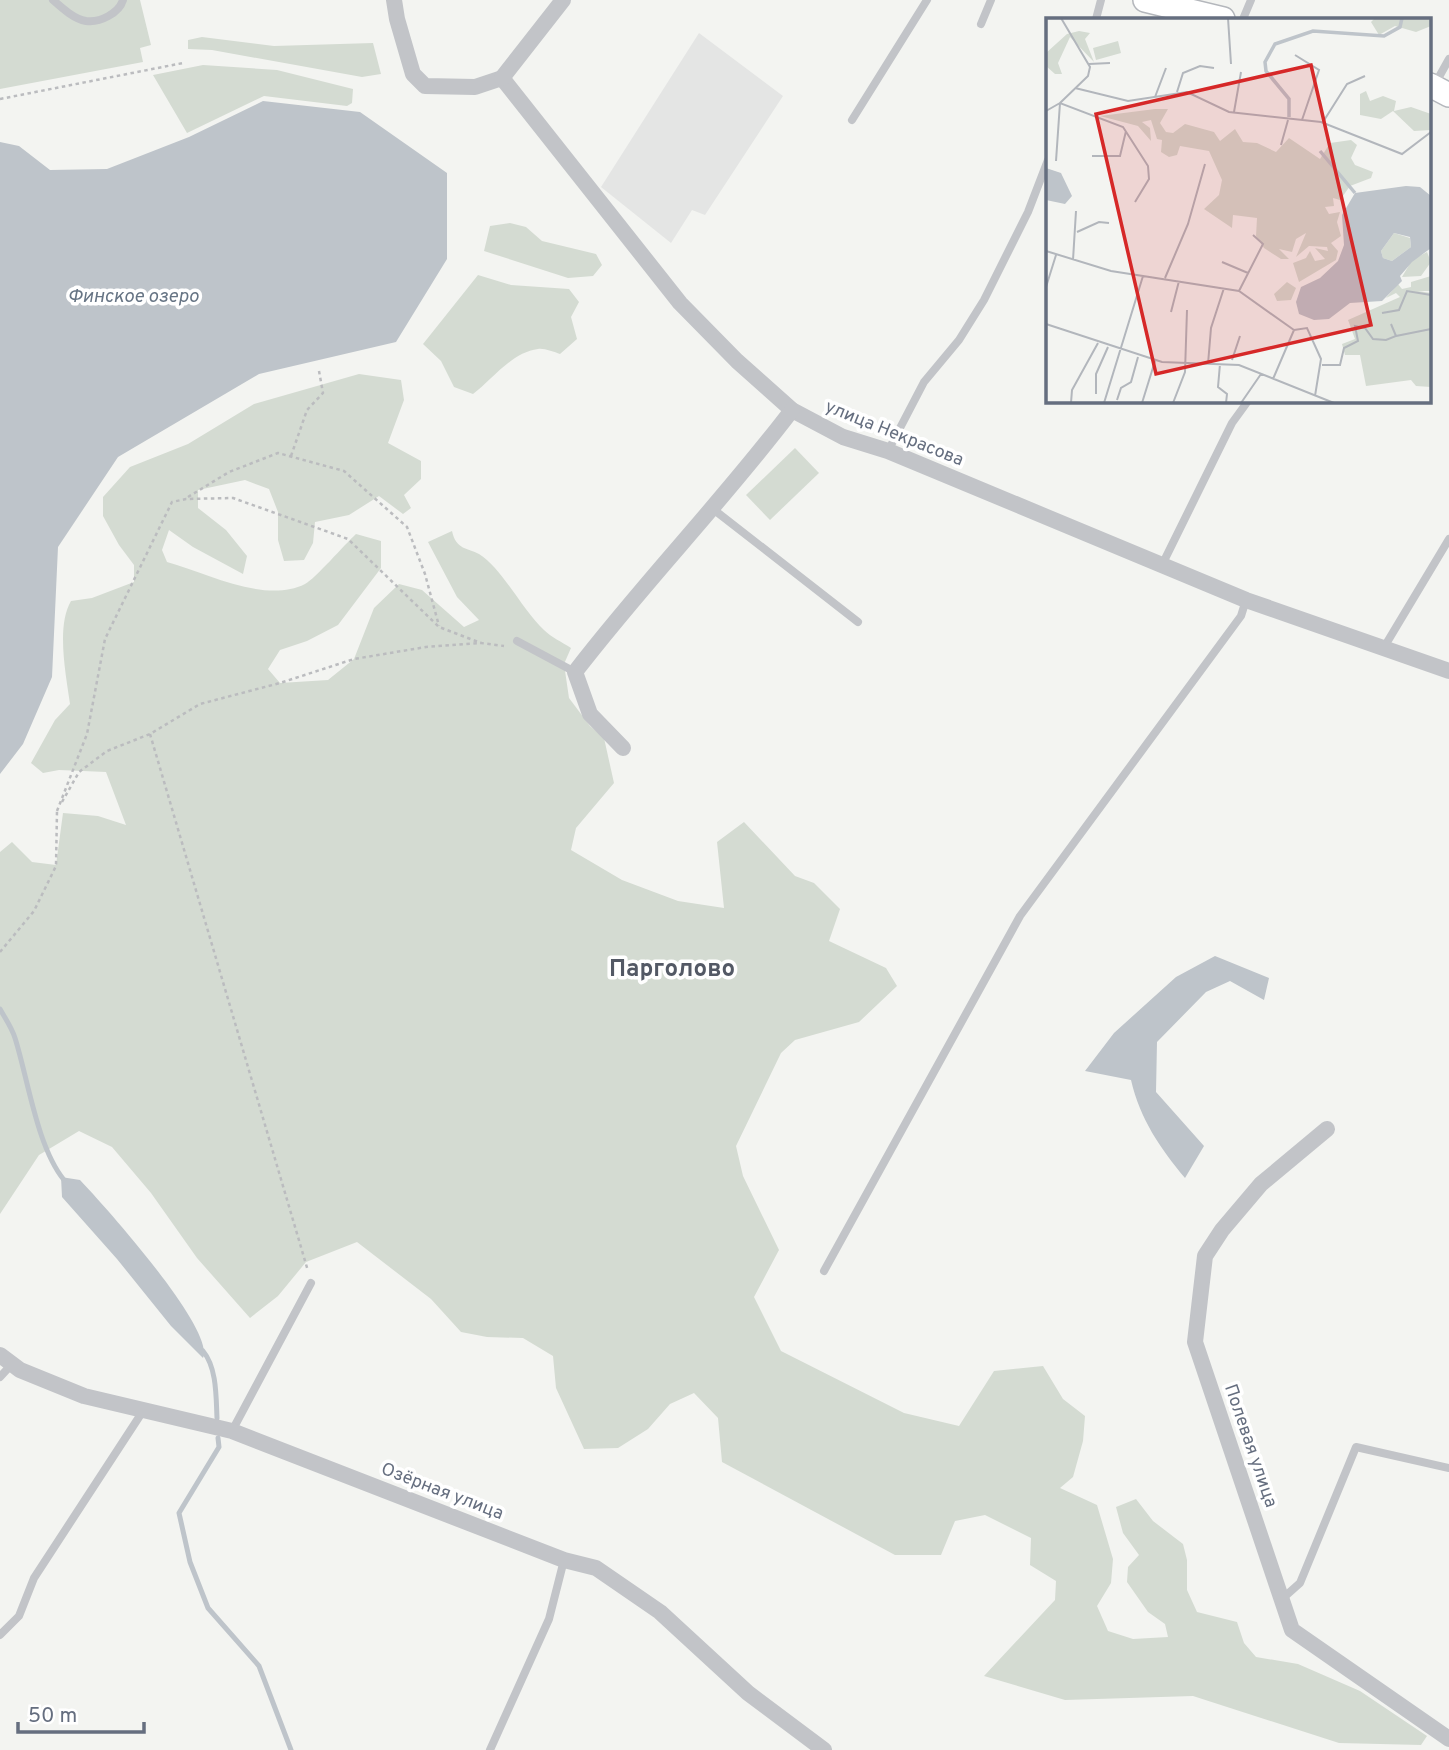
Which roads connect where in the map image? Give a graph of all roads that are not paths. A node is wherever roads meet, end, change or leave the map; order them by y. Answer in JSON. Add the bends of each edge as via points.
{"nodes":[{"id":1,"x":53,"y":0,"type":"edge"},
{"id":2,"x":123,"y":0,"type":"edge"},
{"id":3,"x":394,"y":0,"type":"edge"},
{"id":4,"x":563,"y":0,"type":"edge"},
{"id":5,"x":927,"y":0,"type":"edge"},
{"id":6,"x":990,"y":0,"type":"edge"},
{"id":7,"x":1101,"y":0,"type":"edge"},
{"id":8,"x":1145,"y":0,"type":"edge"},
{"id":9,"x":1251,"y":0,"type":"edge"},
{"id":10,"x":1096,"y":18,"type":"edge"},
{"id":11,"x":1219,"y":18,"type":"edge"},
{"id":12,"x":1243,"y":18,"type":"edge"},
{"id":13,"x":981,"y":24,"type":"dead end"},
{"id":14,"x":1449,"y":59,"type":"edge"},
{"id":15,"x":502,"y":78,"type":"junction"},
{"id":16,"x":1437,"y":89,"type":"edge"},
{"id":17,"x":852,"y":120,"type":"dead end"},
{"id":18,"x":1046,"y":165,"type":"edge"},
{"id":19,"x":1247,"y":402,"type":"edge"},
{"id":20,"x":792,"y":411,"type":"junction"},
{"id":21,"x":887,"y":451,"type":"junction"},
{"id":22,"x":713,"y":509,"type":"junction"},
{"id":23,"x":1449,"y":539,"type":"edge"},
{"id":24,"x":1162,"y":565,"type":"junction"},
{"id":25,"x":1246,"y":600,"type":"junction"},
{"id":26,"x":858,"y":622,"type":"dead end"},
{"id":27,"x":517,"y":641,"type":"dead end"},
{"id":28,"x":1383,"y":649,"type":"junction"},
{"id":29,"x":1449,"y":671,"type":"edge"},
{"id":30,"x":575,"y":673,"type":"junction"},
{"id":31,"x":624,"y":748,"type":"dead end"},
{"id":32,"x":1327,"y":1129,"type":"dead end"},
{"id":33,"x":824,"y":1271,"type":"dead end"},
{"id":34,"x":311,"y":1283,"type":"road end"},
{"id":35,"x":6,"y":1359,"type":"edge"},
{"id":36,"x":0,"y":1377,"type":"edge"},
{"id":37,"x":142,"y":1411,"type":"junction"},
{"id":38,"x":232,"y":1431,"type":"junction"},
{"id":39,"x":1449,"y":1468,"type":"edge"},
{"id":40,"x":564,"y":1560,"type":"junction"},
{"id":41,"x":1282,"y":1600,"type":"junction"},
{"id":42,"x":0,"y":1635,"type":"edge"},
{"id":43,"x":1449,"y":1739,"type":"edge"},
{"id":44,"x":490,"y":1750,"type":"edge"},
{"id":45,"x":824,"y":1750,"type":"edge"}],
"edges":[{"from":1,"to":2,"type":"lane","via":[[86,21],[106,18]]},
{"from":3,"to":15,"type":"street","via":[[413,74],[425,86],[475,87]]},
{"from":4,"to":15,"type":"street"},
{"from":5,"to":17,"type":"lane"},
{"from":6,"to":13,"type":"lane"},
{"from":7,"to":10,"type":"lane"},
{"from":8,"to":11,"type":"street"},
{"from":9,"to":12,"type":"lane"},
{"from":14,"to":16,"type":"lane"},
{"from":15,"to":20,"type":"street","name":"улица Некрасова","via":[[680,303]]},
{"from":18,"to":21,"type":"lane","via":[[984,300],[924,382]]},
{"from":19,"to":24,"type":"lane","via":[[1232,423]]},
{"from":20,"to":21,"type":"street","name":"улица Некрасова","via":[[843,437]]},
{"from":20,"to":22,"type":"street"},
{"from":21,"to":24,"type":"street","name":"улица Некрасова"},
{"from":22,"to":26,"type":"lane"},
{"from":22,"to":30,"type":"street"},
{"from":23,"to":28,"type":"lane"},
{"from":24,"to":25,"type":"street","name":"улица Некрасова"},
{"from":25,"to":28,"type":"street","name":"улица Некрасова"},
{"from":25,"to":33,"type":"lane","via":[[1241,616],[1020,916]]},
{"from":27,"to":30,"type":"lane"},
{"from":28,"to":29,"type":"street","name":"улица Некрасова"},
{"from":30,"to":31,"type":"street","via":[[590,714]]},
{"from":32,"to":41,"type":"street","name":"Полевая улица","via":[[1261,1184],[1205,1256],[1195,1342]]},
{"from":34,"to":38,"type":"lane"},
{"from":35,"to":36,"type":"lane"},
{"from":35,"to":37,"type":"street","name":"Озёрная улица","via":[[20,1370],[84,1396]]},
{"from":37,"to":38,"type":"street","name":"Озёрная улица"},
{"from":37,"to":42,"type":"lane","via":[[34,1578],[19,1616]]},
{"from":38,"to":40,"type":"street","name":"Озёрная улица"},
{"from":39,"to":41,"type":"lane","via":[[1356,1447],[1300,1583]]},
{"from":40,"to":44,"type":"lane","via":[[549,1619]]},
{"from":40,"to":45,"type":"street","name":"Озёрная улица","via":[[596,1568],[660,1612],[748,1693]]},
{"from":41,"to":43,"type":"street","name":"Полевая улица","via":[[1292,1630]]}]}
